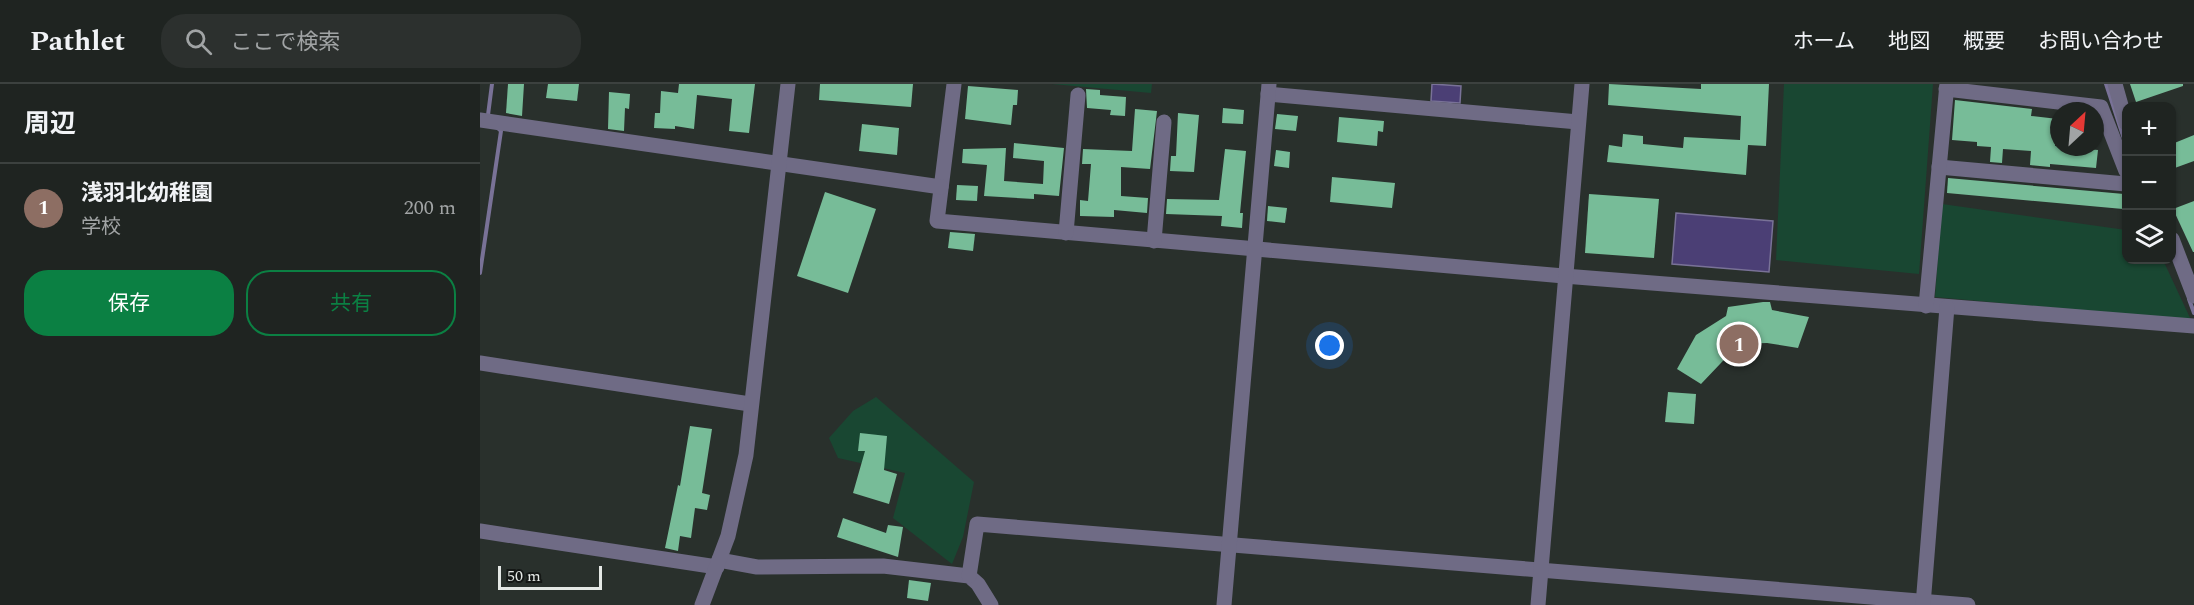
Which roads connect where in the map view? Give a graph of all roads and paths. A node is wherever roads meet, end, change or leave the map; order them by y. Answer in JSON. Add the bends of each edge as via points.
{"nodes":[{"id":1,"x":788,"y":84,"type":"edge"},
{"id":2,"x":954,"y":84,"type":"edge"},
{"id":3,"x":1582,"y":84,"type":"edge"},
{"id":4,"x":2115,"y":84,"type":"edge"},
{"id":5,"x":1947,"y":86,"type":"edge"},
{"id":6,"x":1269,"y":89,"type":"edge"},
{"id":7,"x":1078,"y":95,"type":"dead end"},
{"id":8,"x":2122,"y":107,"type":"edge"},
{"id":9,"x":480,"y":120,"type":"edge"},
{"id":10,"x":1164,"y":122,"type":"dead end"},
{"id":11,"x":1578,"y":122,"type":"junction"},
{"id":12,"x":2122,"y":159,"type":"edge"},
{"id":13,"x":779,"y":165,"type":"junction"},
{"id":14,"x":1939,"y":167,"type":"junction"},
{"id":15,"x":2122,"y":184,"type":"edge"},
{"id":16,"x":941,"y":188,"type":"junction"},
{"id":17,"x":1066,"y":233,"type":"junction"},
{"id":18,"x":1154,"y":241,"type":"junction"},
{"id":19,"x":2176,"y":249,"type":"edge"},
{"id":20,"x":1255,"y":250,"type":"junction"},
{"id":21,"x":1564,"y":276,"type":"junction"},
{"id":22,"x":2194,"y":296,"type":"edge"},
{"id":23,"x":1926,"y":306,"type":"junction"},
{"id":24,"x":1947,"y":307,"type":"junction"},
{"id":25,"x":2194,"y":326,"type":"edge"},
{"id":26,"x":480,"y":363,"type":"edge"},
{"id":27,"x":750,"y":404,"type":"junction"},
{"id":28,"x":480,"y":531,"type":"edge"},
{"id":29,"x":1229,"y":543,"type":"junction"},
{"id":30,"x":718,"y":564,"type":"junction"},
{"id":31,"x":1541,"y":569,"type":"junction"},
{"id":32,"x":969,"y":576,"type":"junction"},
{"id":33,"x":1923,"y":603,"type":"edge"},
{"id":34,"x":702,"y":605,"type":"edge"},
{"id":35,"x":991,"y":605,"type":"edge"},
{"id":36,"x":1224,"y":605,"type":"edge"},
{"id":37,"x":1538,"y":605,"type":"edge"},
{"id":38,"x":1968,"y":605,"type":"edge"}],
"edges":[{"from":1,"to":13,"type":"street"},
{"from":2,"to":16,"type":"street"},
{"from":3,"to":11,"type":"street"},
{"from":4,"to":8,"type":"street"},
{"from":5,"to":12,"type":"street","via":[[2101,107]]},
{"from":5,"to":14,"type":"street"},
{"from":6,"to":11,"type":"street"},
{"from":6,"to":20,"type":"street"},
{"from":7,"to":17,"type":"street"},
{"from":9,"to":13,"type":"street"},
{"from":10,"to":18,"type":"street"},
{"from":11,"to":21,"type":"street"},
{"from":13,"to":16,"type":"street"},
{"from":13,"to":27,"type":"street"},
{"from":14,"to":15,"type":"street"},
{"from":14,"to":23,"type":"street"},
{"from":16,"to":17,"type":"street","via":[[937,221]]},
{"from":17,"to":18,"type":"street"},
{"from":18,"to":20,"type":"street"},
{"from":19,"to":22,"type":"street"},
{"from":20,"to":21,"type":"street"},
{"from":20,"to":29,"type":"street"},
{"from":21,"to":23,"type":"street"},
{"from":21,"to":31,"type":"street"},
{"from":23,"to":24,"type":"street"},
{"from":24,"to":25,"type":"street"},
{"from":24,"to":33,"type":"street"},
{"from":26,"to":27,"type":"street"},
{"from":27,"to":30,"type":"street","via":[[737,501]]},
{"from":28,"to":30,"type":"street"},
{"from":29,"to":31,"type":"street"},
{"from":29,"to":32,"type":"street","via":[[977,524]]},
{"from":29,"to":36,"type":"street"},
{"from":30,"to":32,"type":"street","via":[[883,566]]},
{"from":30,"to":34,"type":"street"},
{"from":31,"to":33,"type":"street"},
{"from":31,"to":37,"type":"street"},
{"from":32,"to":35,"type":"street"},
{"from":33,"to":38,"type":"street"}]}
